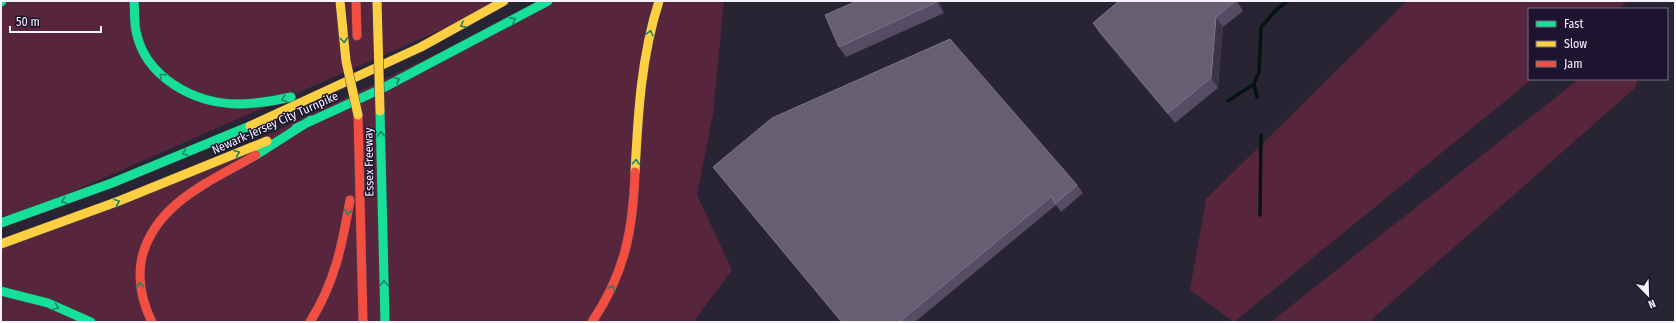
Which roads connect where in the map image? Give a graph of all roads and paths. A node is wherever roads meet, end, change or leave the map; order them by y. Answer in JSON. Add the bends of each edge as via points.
{"nodes":[{"id":1,"x":134,"y":1,"type":"edge"},
{"id":2,"x":340,"y":1,"type":"edge"},
{"id":3,"x":356,"y":1,"type":"edge"},
{"id":4,"x":377,"y":1,"type":"edge"},
{"id":5,"x":548,"y":1,"type":"edge"},
{"id":6,"x":659,"y":1,"type":"edge"},
{"id":7,"x":503,"y":3,"type":"edge"},
{"id":8,"x":357,"y":47,"type":"dead end"},
{"id":9,"x":357,"y":69,"type":"dead end"},
{"id":10,"x":374,"y":70,"type":"junction"},
{"id":11,"x":358,"y":115,"type":"junction"},
{"id":12,"x":311,"y":120,"type":"junction"},
{"id":13,"x":360,"y":160,"type":"junction"},
{"id":14,"x":1,"y":223,"type":"edge"},
{"id":15,"x":1,"y":244,"type":"edge"},
{"id":16,"x":1,"y":291,"type":"edge"},
{"id":17,"x":91,"y":322,"type":"edge"},
{"id":18,"x":152,"y":322,"type":"edge"},
{"id":19,"x":310,"y":322,"type":"edge"},
{"id":20,"x":363,"y":322,"type":"edge"},
{"id":21,"x":385,"y":322,"type":"edge"},
{"id":22,"x":592,"y":322,"type":"edge"}],
"edges":[{"from":10,"to":1,"type":"main road","one_way":true,"via":[[264,104],[238,105],[206,100],[179,90],[153,67],[137,34]]},
{"from":2,"to":11,"type":"main road","one_way":true,"bridge":true,"via":[[346,61]]},
{"from":3,"to":8,"type":"main road","bridge":true},
{"from":21,"to":4,"type":"main road","name":"Essex Freeway","one_way":true,"bridge":true},
{"from":12,"to":5,"type":"main road","name":"Newark-Jersey City Turnpike","one_way":true,"via":[[383,88]]},
{"from":22,"to":6,"type":"main road","one_way":true,"via":[[616,281],[628,245],[634,201],[643,71],[650,31]]},
{"from":7,"to":10,"type":"main road","name":"Newark-Jersey City Turnpike","one_way":true},
{"from":9,"to":11,"type":"main road","name":"Essex Freeway","bridge":true},
{"from":10,"to":14,"type":"main road","name":"Newark-Jersey City Turnpike","one_way":true,"via":[[193,150],[112,183]]},
{"from":11,"to":13,"type":"main road","name":"Essex Freeway"},
{"from":15,"to":12,"type":"main road","name":"Newark-Jersey City Turnpike","one_way":true,"via":[[175,179]]},
{"from":18,"to":12,"type":"main road","one_way":true,"via":[[142,298],[140,270],[146,243],[161,217],[196,190]]},
{"from":13,"to":19,"type":"main road","one_way":true,"via":[[339,260],[323,300]]},
{"from":13,"to":20,"type":"main road","name":"Essex Freeway"},
{"from":16,"to":17,"type":"main road","one_way":true,"via":[[48,303]]}]}
